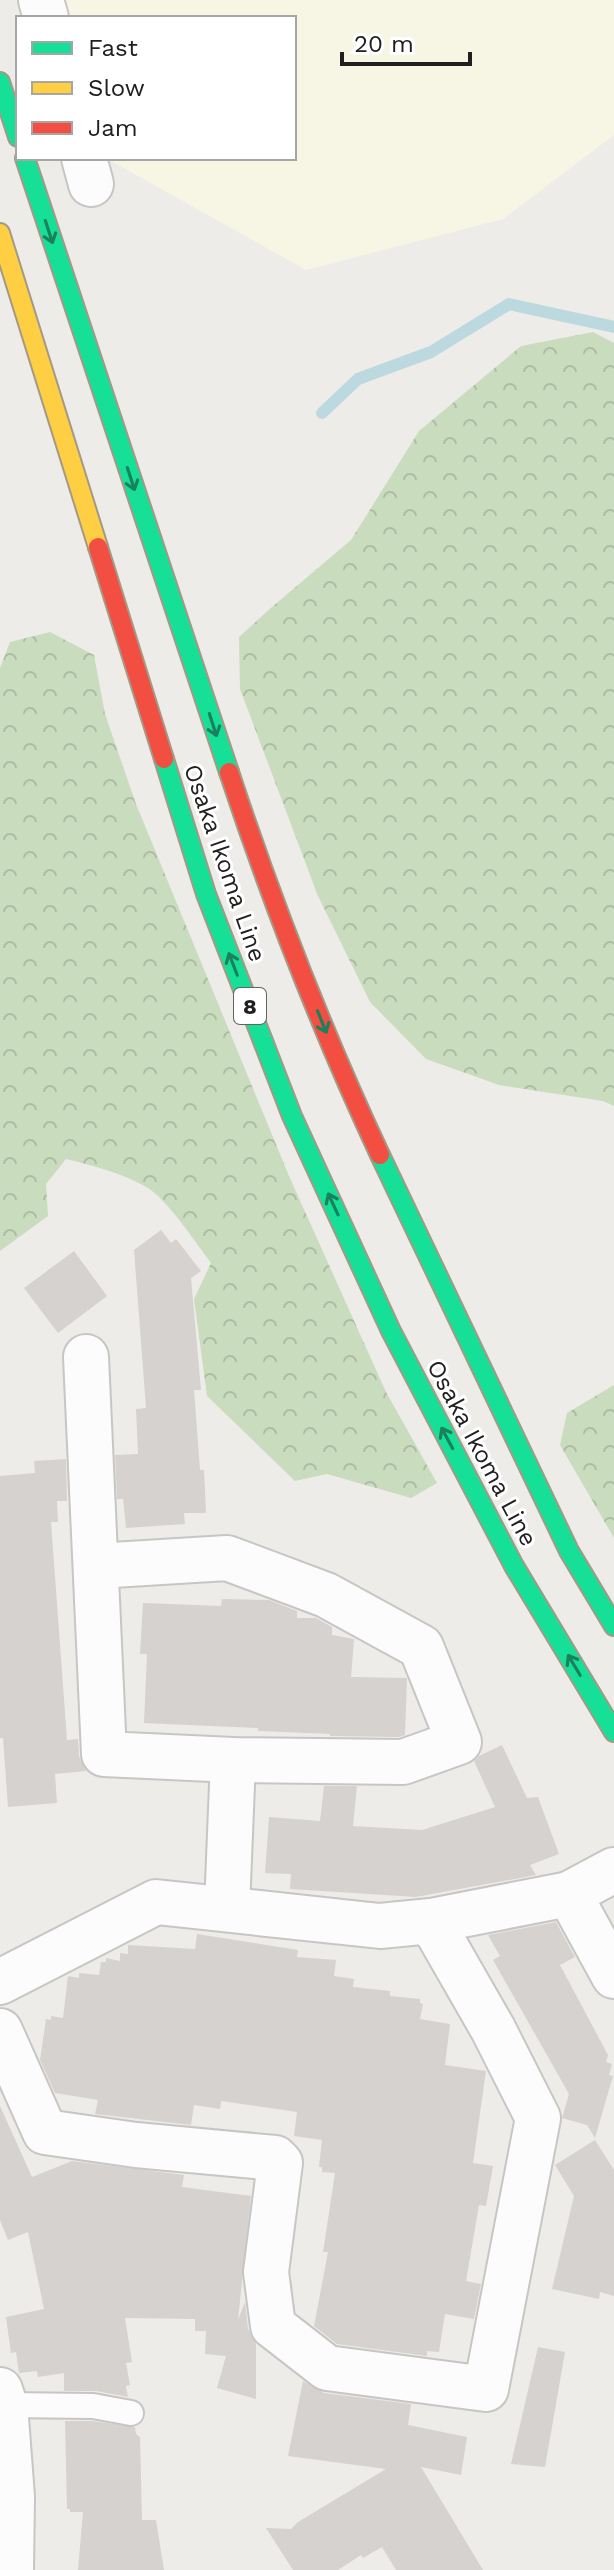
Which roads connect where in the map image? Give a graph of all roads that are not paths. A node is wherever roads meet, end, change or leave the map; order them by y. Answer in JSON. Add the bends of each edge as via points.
{"nodes":[{"id":1,"x":0,"y":82,"type":"edge"},
{"id":2,"x":16,"y":131,"type":"edge"},
{"id":3,"x":26,"y":160,"type":"edge"},
{"id":4,"x":0,"y":233,"type":"edge"},
{"id":5,"x":86,"y":1357,"type":"dead end"},
{"id":6,"x":96,"y":1566,"type":"junction"},
{"id":7,"x":614,"y":1626,"type":"edge"},
{"id":8,"x":614,"y":1732,"type":"edge"},
{"id":9,"x":233,"y":1760,"type":"junction"},
{"id":10,"x":614,"y":1870,"type":"edge"},
{"id":11,"x":569,"y":1894,"type":"junction"},
{"id":12,"x":227,"y":1908,"type":"junction"},
{"id":13,"x":431,"y":1921,"type":"junction"},
{"id":14,"x":614,"y":1976,"type":"edge"},
{"id":15,"x":0,"y":1982,"type":"edge"},
{"id":16,"x":0,"y":2031,"type":"edge"},
{"id":17,"x":3,"y":2398,"type":"edge"},
{"id":18,"x":131,"y":2413,"type":"dead end"},
{"id":19,"x":11,"y":2570,"type":"edge"}],
"edges":[{"from":1,"to":2,"type":"main road"},
{"from":3,"to":7,"type":"main road","name":"Osaka Ikoma Line","one_way":true,"via":[[269,892],[355,1102],[441,1285],[569,1551]]},
{"from":8,"to":4,"type":"main road","name":"Osaka Ikoma Line","number":"8","one_way":true,"via":[[514,1566],[391,1331],[292,1116],[206,894]]},
{"from":5,"to":6,"type":"street"},
{"from":6,"to":9,"type":"street","via":[[104,1754]]},
{"from":6,"to":9,"type":"street","via":[[227,1558],[326,1595],[421,1647],[459,1742],[403,1762]]},
{"from":9,"to":12,"type":"street"},
{"from":10,"to":11,"type":"street"},
{"from":11,"to":13,"type":"street"},
{"from":11,"to":14,"type":"street"},
{"from":12,"to":13,"type":"street","via":[[380,1926]]},
{"from":12,"to":15,"type":"street","via":[[156,1902]]},
{"from":13,"to":16,"type":"street","via":[[538,2118],[486,2389],[327,2368],[273,2326],[266,2272],[280,2163],[275,2158],[45,2132]]},
{"from":17,"to":18,"type":"lane"},
{"from":17,"to":19,"type":"street","via":[[12,2497]]}]}
